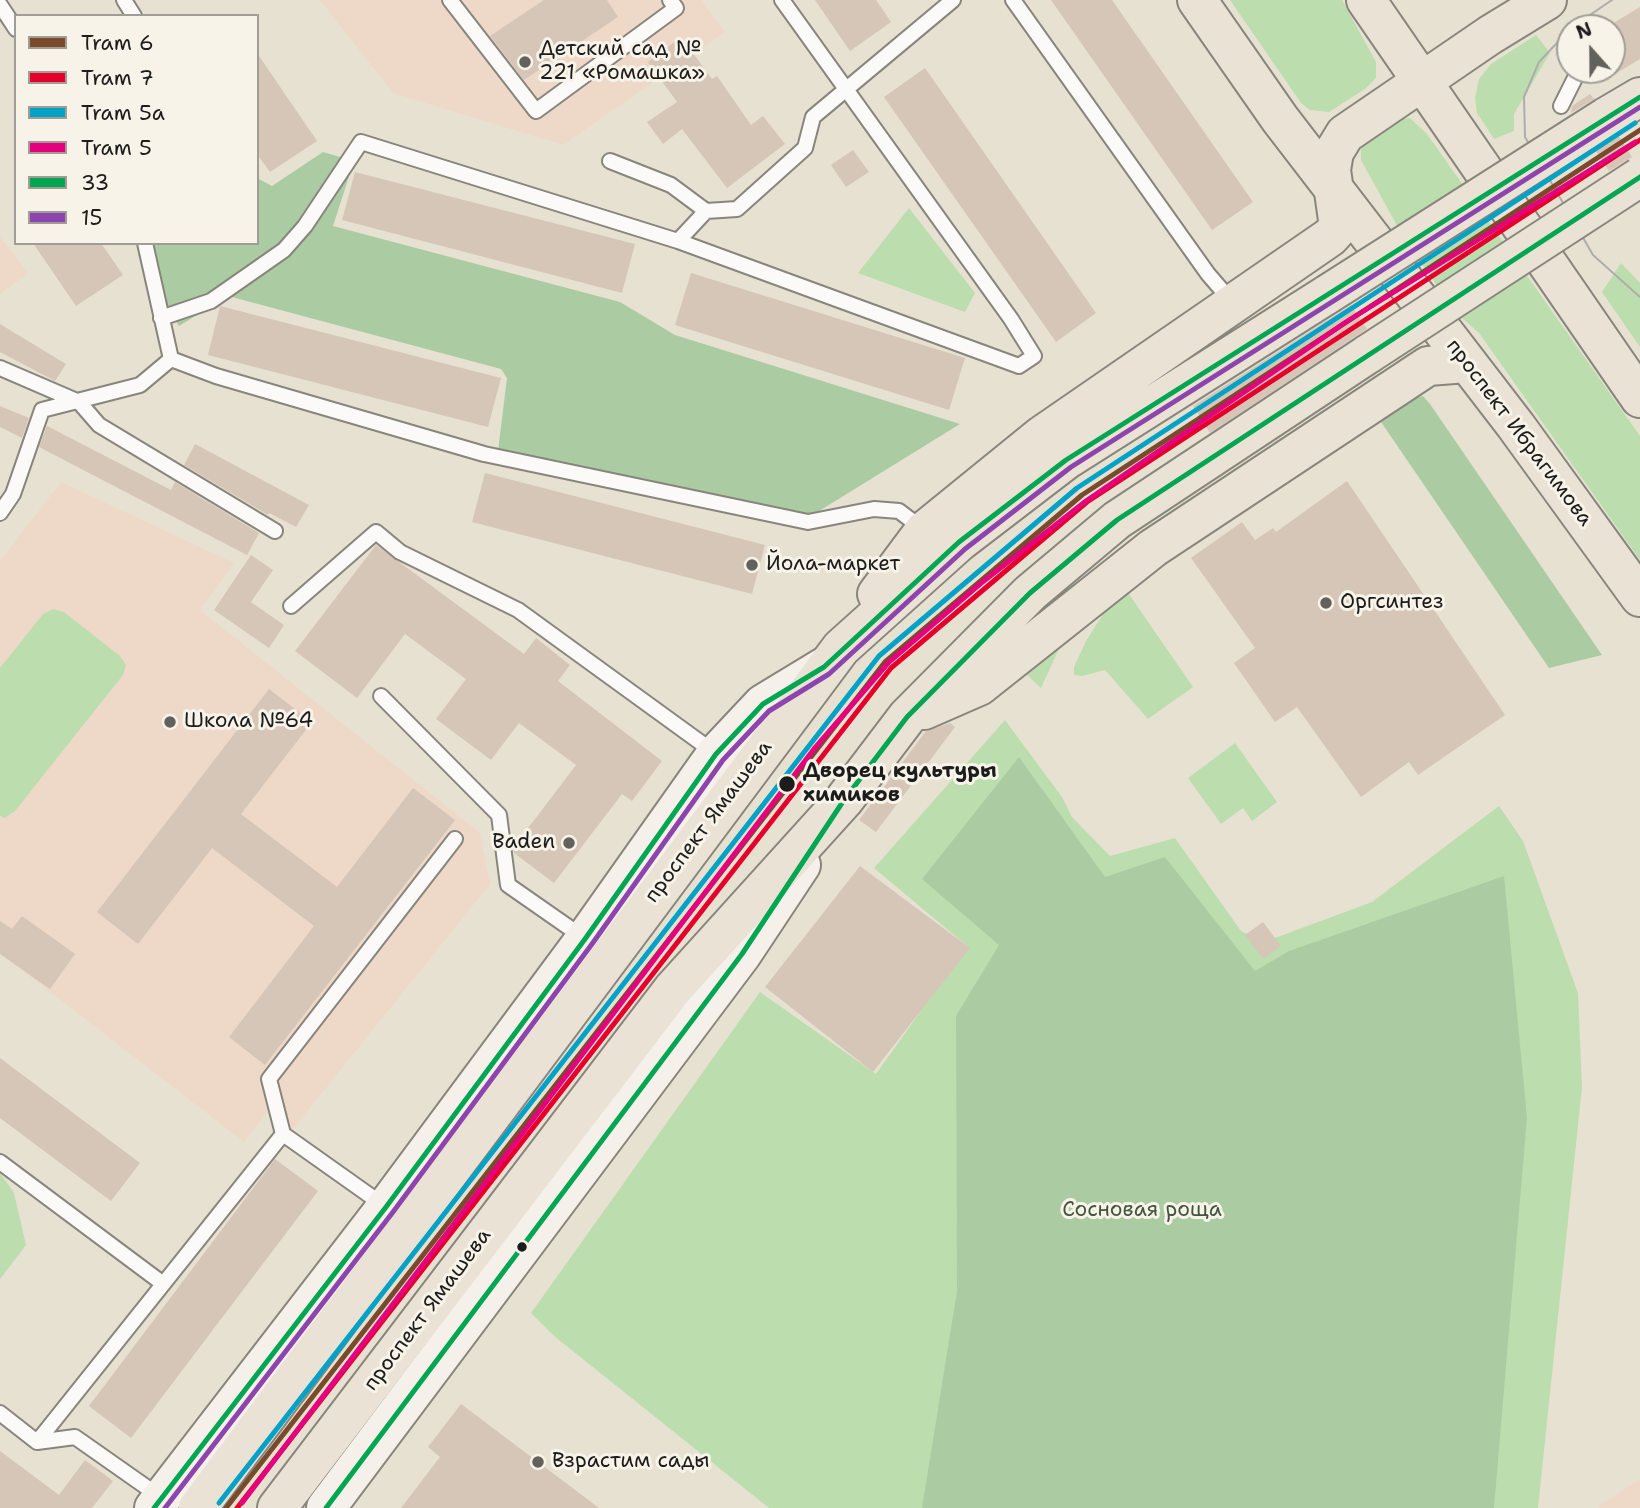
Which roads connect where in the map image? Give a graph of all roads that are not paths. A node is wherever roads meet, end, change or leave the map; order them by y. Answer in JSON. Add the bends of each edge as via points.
{"nodes":[{"id":1,"x":450,"y":0,"type":"edge"},
{"id":2,"x":670,"y":0,"type":"edge"},
{"id":3,"x":782,"y":0,"type":"edge"},
{"id":4,"x":953,"y":0,"type":"edge"},
{"id":5,"x":1013,"y":0,"type":"edge"},
{"id":6,"x":1197,"y":0,"type":"edge"},
{"id":7,"x":1366,"y":0,"type":"edge"},
{"id":8,"x":1547,"y":0,"type":"edge"},
{"id":9,"x":0,"y":5,"type":"edge"},
{"id":10,"x":14,"y":26,"type":"edge"},
{"id":11,"x":1424,"y":80,"type":"junction"},
{"id":12,"x":1572,"y":84,"type":"edge"},
{"id":13,"x":848,"y":89,"type":"junction"},
{"id":14,"x":1640,"y":97,"type":"edge"},
{"id":15,"x":1561,"y":106,"type":"dead end"},
{"id":16,"x":610,"y":161,"type":"dead end"},
{"id":17,"x":1640,"y":177,"type":"edge"},
{"id":18,"x":1334,"y":190,"type":"junction"},
{"id":19,"x":706,"y":211,"type":"junction"},
{"id":20,"x":678,"y":241,"type":"junction"},
{"id":21,"x":145,"y":245,"type":"edge"},
{"id":22,"x":1234,"y":304,"type":"junction"},
{"id":23,"x":161,"y":318,"type":"junction"},
{"id":24,"x":171,"y":359,"type":"junction"},
{"id":25,"x":1467,"y":363,"type":"junction"},
{"id":26,"x":0,"y":368,"type":"edge"},
{"id":27,"x":1640,"y":398,"type":"edge"},
{"id":28,"x":79,"y":402,"type":"junction"},
{"id":29,"x":0,"y":513,"type":"edge"},
{"id":30,"x":275,"y":531,"type":"dead end"},
{"id":31,"x":924,"y":531,"type":"junction"},
{"id":32,"x":1640,"y":597,"type":"edge"},
{"id":33,"x":291,"y":606,"type":"dead end"},
{"id":34,"x":833,"y":658,"type":"junction"},
{"id":35,"x":381,"y":696,"type":"dead end"},
{"id":36,"x":907,"y":717,"type":"junction"},
{"id":37,"x":716,"y":754,"type":"junction"},
{"id":38,"x":844,"y":800,"type":"junction"},
{"id":39,"x":455,"y":839,"type":"dead end"},
{"id":40,"x":585,"y":939,"type":"junction"},
{"id":41,"x":283,"y":1134,"type":"junction"},
{"id":42,"x":0,"y":1162,"type":"edge"},
{"id":43,"x":386,"y":1206,"type":"junction"},
{"id":44,"x":162,"y":1283,"type":"junction"},
{"id":45,"x":0,"y":1413,"type":"edge"},
{"id":46,"x":37,"y":1442,"type":"junction"},
{"id":47,"x":158,"y":1503,"type":"edge"},
{"id":48,"x":198,"y":1508,"type":"edge"},
{"id":49,"x":277,"y":1508,"type":"edge"},
{"id":50,"x":326,"y":1508,"type":"edge"}],
"edges":[{"from":1,"to":2,"type":"lane","via":[[536,111],[676,8]]},
{"from":3,"to":13,"type":"lane"},
{"from":4,"to":13,"type":"lane"},
{"from":5,"to":22,"type":"lane"},
{"from":6,"to":18,"type":"main road","name":"проспект Ибрагимова"},
{"from":7,"to":11,"type":"main road"},
{"from":8,"to":11,"type":"main road"},
{"from":9,"to":10,"type":"lane"},
{"from":11,"to":18,"type":"main road","via":[[1345,134],[1334,152]]},
{"from":11,"to":27,"type":"main road"},
{"from":12,"to":15,"type":"lane"},
{"from":13,"to":19,"type":"lane","via":[[813,117],[805,148],[737,209]]},
{"from":13,"to":20,"type":"lane","via":[[1034,356],[1019,366]]},
{"from":14,"to":34,"type":"main road","name":"проспект Ямашева","bridge":true,"via":[[1066,460],[959,542]]},
{"from":16,"to":19,"type":"lane","via":[[671,185]]},
{"from":17,"to":36,"type":"main road","name":"проспект Ямашева","bridge":true,"via":[[1117,520],[1030,593]]},
{"from":18,"to":22,"type":"main road","via":[[1339,228]]},
{"from":18,"to":25,"type":"main road","name":"проспект Ибрагимова"},
{"from":19,"to":20,"type":"lane"},
{"from":20,"to":23,"type":"lane","via":[[361,142],[284,250],[211,301]]},
{"from":21,"to":23,"type":"lane"},
{"from":22,"to":31,"type":"main road","via":[[1041,436]]},
{"from":23,"to":24,"type":"lane"},
{"from":24,"to":28,"type":"lane","via":[[140,385]]},
{"from":24,"to":31,"type":"lane","via":[[484,454],[808,522],[874,509],[899,511]]},
{"from":25,"to":32,"type":"main road","name":"проспект Ибрагимова"},
{"from":25,"to":36,"type":"main road","via":[[1428,366],[1153,548],[979,687]]},
{"from":26,"to":28,"type":"lane"},
{"from":28,"to":29,"type":"lane","via":[[42,410],[13,494]]},
{"from":28,"to":30,"type":"lane","via":[[99,425]]},
{"from":31,"to":34,"type":"main road"},
{"from":33,"to":37,"type":"lane","via":[[376,532],[400,552],[518,610]]},
{"from":34,"to":37,"type":"main road","via":[[764,704]]},
{"from":34,"to":48,"type":"main road","name":"проспект Ямашева"},
{"from":35,"to":40,"type":"lane","via":[[499,816],[509,885]]},
{"from":36,"to":38,"type":"main road","name":"проспект Ямашева"},
{"from":37,"to":40,"type":"main road"},
{"from":38,"to":49,"type":"main road","name":"проспект Ямашева","via":[[673,989]]},
{"from":38,"to":50,"type":"main road","via":[[734,965]]},
{"from":39,"to":41,"type":"lane","via":[[269,1079]]},
{"from":40,"to":43,"type":"main road"},
{"from":41,"to":43,"type":"lane"},
{"from":41,"to":44,"type":"lane"},
{"from":42,"to":44,"type":"lane"},
{"from":43,"to":47,"type":"main road"},
{"from":44,"to":46,"type":"lane"},
{"from":45,"to":46,"type":"lane"},
{"from":46,"to":47,"type":"lane","via":[[75,1437]]}]}
